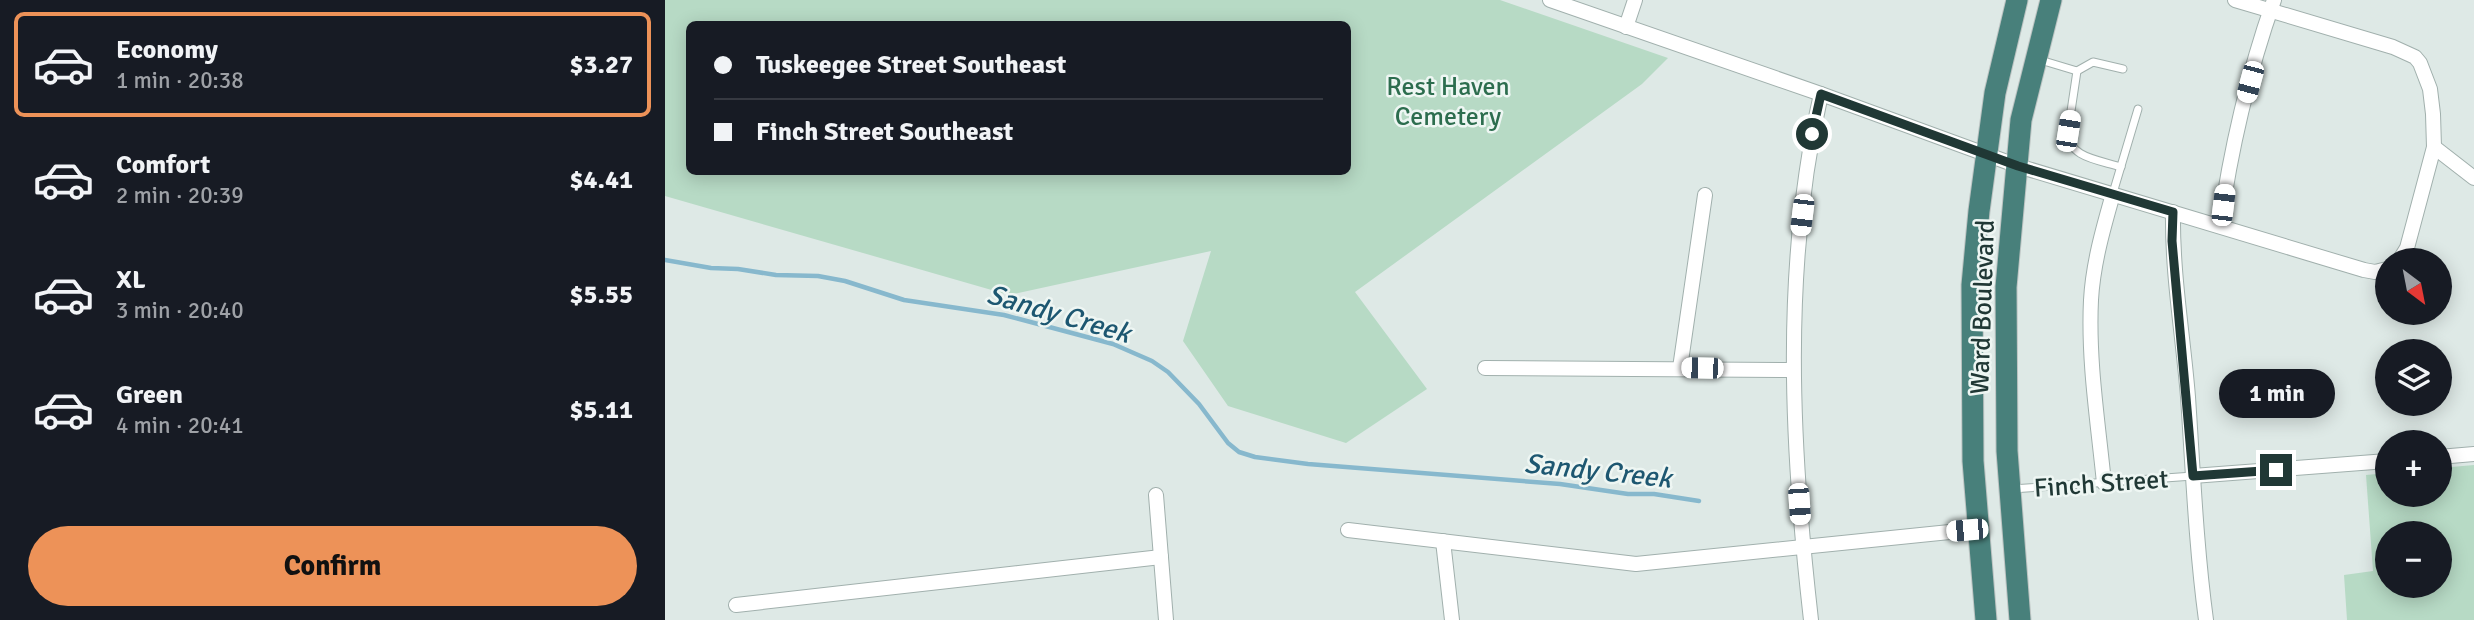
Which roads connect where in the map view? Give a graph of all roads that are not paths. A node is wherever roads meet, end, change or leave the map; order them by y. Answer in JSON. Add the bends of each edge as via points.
{"nodes":[{"id":1,"x":1550,"y":0,"type":"edge"},
{"id":2,"x":1635,"y":0,"type":"edge"},
{"id":3,"x":2017,"y":0,"type":"edge"},
{"id":4,"x":2051,"y":0,"type":"edge"},
{"id":5,"x":2235,"y":0,"type":"edge"},
{"id":6,"x":2272,"y":6,"type":"edge"},
{"id":7,"x":1626,"y":27,"type":"junction"},
{"id":8,"x":2036,"y":58,"type":"junction"},
{"id":9,"x":2123,"y":69,"type":"dead end"},
{"id":10,"x":2077,"y":71,"type":"junction"},
{"id":11,"x":1821,"y":94,"type":"junction"},
{"id":12,"x":2138,"y":109,"type":"dead end"},
{"id":13,"x":2434,"y":147,"type":"junction"},
{"id":14,"x":1987,"y":155,"type":"junction"},
{"id":15,"x":2018,"y":166,"type":"junction"},
{"id":16,"x":2121,"y":167,"type":"junction"},
{"id":17,"x":2474,"y":178,"type":"edge"},
{"id":18,"x":2113,"y":194,"type":"junction"},
{"id":19,"x":1705,"y":195,"type":"dead end"},
{"id":20,"x":2173,"y":212,"type":"junction"},
{"id":21,"x":2220,"y":226,"type":"junction"},
{"id":22,"x":2407,"y":248,"type":"edge"},
{"id":23,"x":2375,"y":272,"type":"edge"},
{"id":24,"x":1485,"y":368,"type":"dead end"},
{"id":25,"x":1680,"y":368,"type":"junction"},
{"id":26,"x":1793,"y":370,"type":"junction"},
{"id":27,"x":2474,"y":454,"type":"edge"},
{"id":28,"x":2452,"y":456,"type":"edge"},
{"id":29,"x":2375,"y":462,"type":"edge"},
{"id":30,"x":2193,"y":476,"type":"junction"},
{"id":31,"x":2104,"y":483,"type":"junction"},
{"id":32,"x":2010,"y":489,"type":"junction"},
{"id":33,"x":1156,"y":495,"type":"dead end"},
{"id":34,"x":1979,"y":529,"type":"junction"},
{"id":35,"x":1348,"y":530,"type":"dead end"},
{"id":36,"x":1443,"y":541,"type":"junction"},
{"id":37,"x":1803,"y":546,"type":"junction"},
{"id":38,"x":1161,"y":557,"type":"junction"},
{"id":39,"x":736,"y":605,"type":"dead end"},
{"id":40,"x":1166,"y":620,"type":"edge"},
{"id":41,"x":1452,"y":620,"type":"edge"},
{"id":42,"x":1811,"y":620,"type":"edge"},
{"id":43,"x":1986,"y":620,"type":"edge"},
{"id":44,"x":2020,"y":620,"type":"edge"},
{"id":45,"x":2206,"y":620,"type":"edge"}],
"edges":[{"from":1,"to":7,"type":"street"},
{"from":2,"to":7,"type":"street"},
{"from":3,"to":14,"type":"highway","name":"Ward Boulevard","via":[[1995,93]]},
{"from":4,"to":8,"type":"highway","name":"Ward Boulevard"},
{"from":5,"to":6,"type":"street"},
{"from":6,"to":13,"type":"street","via":[[2415,57],[2430,89]]},
{"from":6,"to":21,"type":"street","via":[[2237,129]]},
{"from":7,"to":11,"type":"street"},
{"from":8,"to":10,"type":"lane"},
{"from":8,"to":15,"type":"highway","name":"Ward Boulevard","via":[[2021,120]]},
{"from":9,"to":10,"type":"lane","via":[[2093,62]]},
{"from":10,"to":16,"type":"lane","via":[[2067,141],[2085,156]]},
{"from":11,"to":14,"type":"street"},
{"from":11,"to":26,"type":"street","via":[[1797,260]]},
{"from":12,"to":16,"type":"lane"},
{"from":13,"to":17,"type":"street"},
{"from":13,"to":22,"type":"street"},
{"from":14,"to":15,"type":"street"},
{"from":14,"to":34,"type":"highway","name":"Ward Boulevard","via":[[1972,299],[1973,461]]},
{"from":15,"to":18,"type":"street"},
{"from":15,"to":32,"type":"highway","name":"Ward Boulevard","via":[[2006,287]]},
{"from":16,"to":18,"type":"lane"},
{"from":18,"to":20,"type":"street"},
{"from":18,"to":31,"type":"street","via":[[2097,250],[2090,320]]},
{"from":19,"to":25,"type":"street"},
{"from":20,"to":21,"type":"street"},
{"from":20,"to":30,"type":"street"},
{"from":21,"to":23,"type":"street"},
{"from":24,"to":25,"type":"street"},
{"from":25,"to":26,"type":"street"},
{"from":26,"to":37,"type":"street"},
{"from":27,"to":28,"type":"street"},
{"from":29,"to":30,"type":"street"},
{"from":30,"to":31,"type":"lane","name":"Finch Street"},
{"from":30,"to":45,"type":"street"},
{"from":31,"to":32,"type":"lane","name":"Finch Street"},
{"from":32,"to":44,"type":"highway","name":"Ward Boulevard"},
{"from":33,"to":38,"type":"street"},
{"from":34,"to":37,"type":"street"},
{"from":34,"to":43,"type":"highway","name":"Ward Boulevard"},
{"from":35,"to":36,"type":"street"},
{"from":36,"to":37,"type":"street","via":[[1636,565]]},
{"from":36,"to":41,"type":"street"},
{"from":37,"to":42,"type":"street"},
{"from":38,"to":39,"type":"street"},
{"from":38,"to":40,"type":"street"}]}
